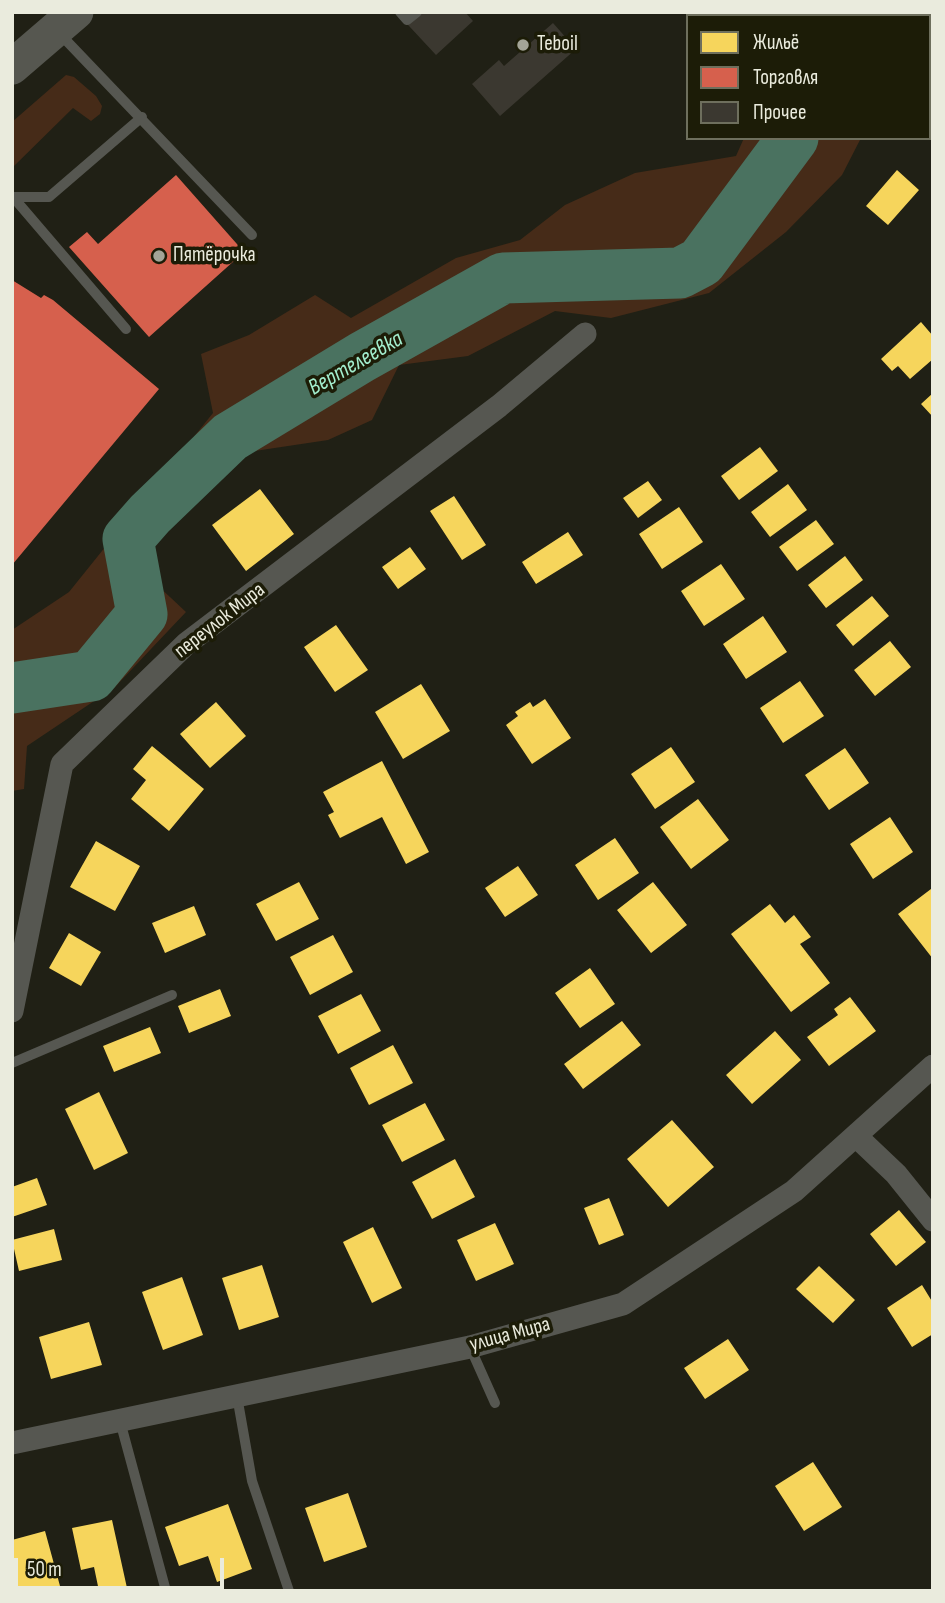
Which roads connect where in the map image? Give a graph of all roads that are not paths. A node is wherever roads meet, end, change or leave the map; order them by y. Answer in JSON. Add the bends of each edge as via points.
{"nodes":[{"id":1,"x":401,"y":12,"type":"edge"},
{"id":2,"x":417,"y":12,"type":"edge"},
{"id":3,"x":66,"y":20,"type":"edge"},
{"id":4,"x":12,"y":67,"type":"edge"},
{"id":5,"x":142,"y":117,"type":"junction"},
{"id":6,"x":13,"y":197,"type":"edge"},
{"id":7,"x":252,"y":235,"type":"dead end"},
{"id":8,"x":126,"y":329,"type":"dead end"},
{"id":9,"x":584,"y":334,"type":"dead end"},
{"id":10,"x":172,"y":995,"type":"dead end"},
{"id":11,"x":12,"y":1011,"type":"edge"},
{"id":12,"x":12,"y":1063,"type":"edge"},
{"id":13,"x":933,"y":1066,"type":"edge"},
{"id":14,"x":857,"y":1137,"type":"junction"},
{"id":15,"x":933,"y":1220,"type":"edge"},
{"id":16,"x":470,"y":1347,"type":"junction"},
{"id":17,"x":237,"y":1396,"type":"junction"},
{"id":18,"x":495,"y":1402,"type":"dead end"},
{"id":19,"x":120,"y":1421,"type":"junction"},
{"id":20,"x":12,"y":1443,"type":"edge"},
{"id":21,"x":166,"y":1591,"type":"edge"},
{"id":22,"x":289,"y":1591,"type":"edge"}],
"edges":[{"from":1,"to":2,"type":"lane","via":[[407,20]]},
{"from":3,"to":4,"type":"main road"},
{"from":3,"to":5,"type":"lane","via":[[83,62]]},
{"from":5,"to":6,"type":"lane","via":[[49,197]]},
{"from":5,"to":7,"type":"lane"},
{"from":6,"to":8,"type":"lane"},
{"from":9,"to":11,"type":"street","name":"переулок Мира","via":[[403,480],[186,644],[62,764]]},
{"from":10,"to":12,"type":"lane"},
{"from":13,"to":14,"type":"street","name":"улица Мира"},
{"from":14,"to":15,"type":"street","via":[[896,1174]]},
{"from":14,"to":16,"type":"street","name":"улица Мира","via":[[794,1191],[623,1304]]},
{"from":16,"to":17,"type":"street","name":"улица Мира"},
{"from":16,"to":18,"type":"lane"},
{"from":17,"to":19,"type":"street","name":"улица Мира"},
{"from":17,"to":22,"type":"lane","via":[[252,1481]]},
{"from":19,"to":20,"type":"street","name":"улица Мира"},
{"from":19,"to":21,"type":"lane"}]}
